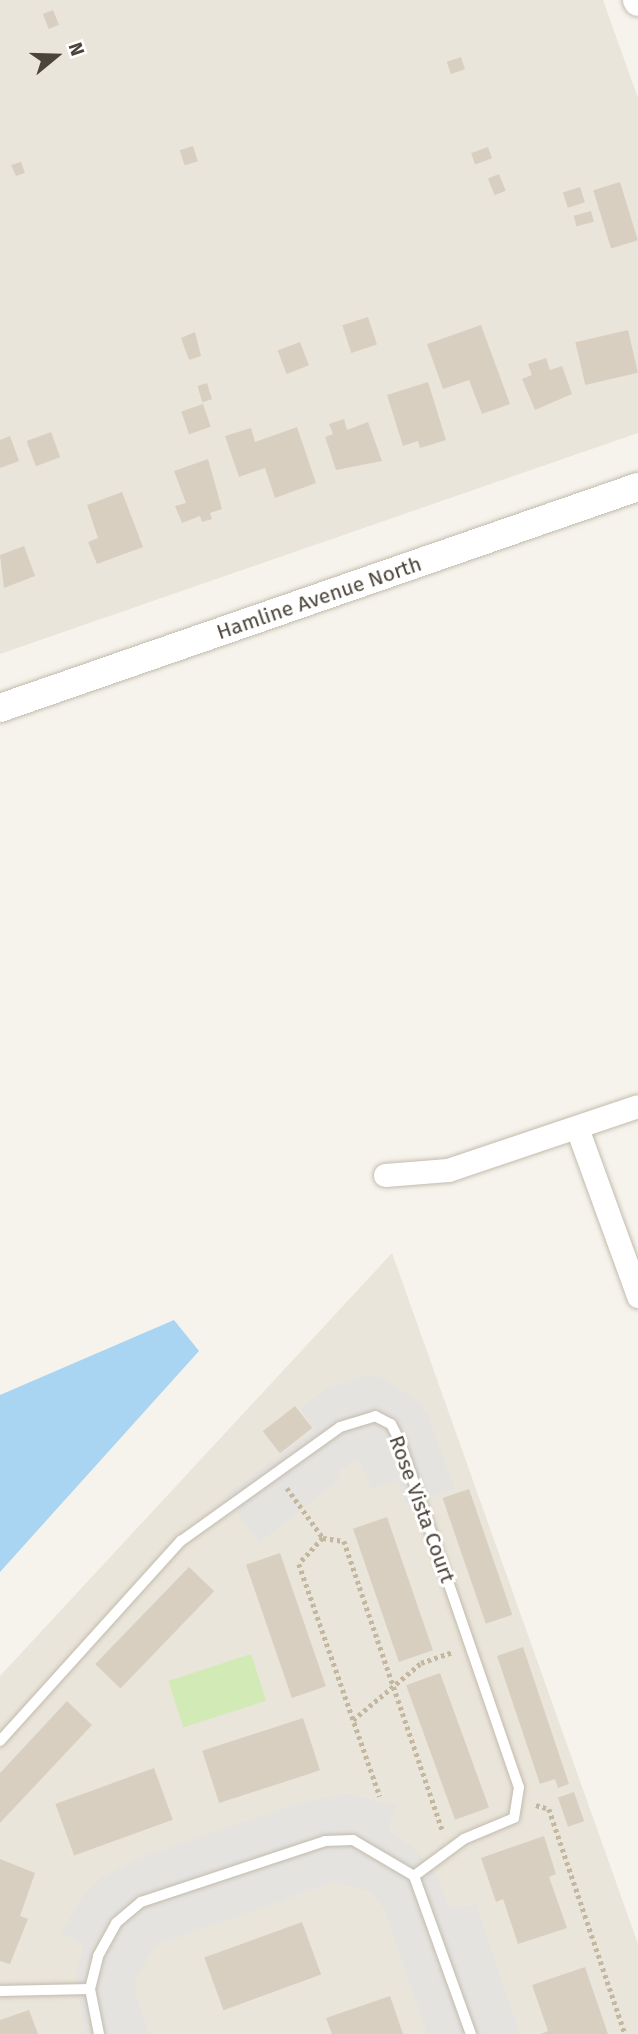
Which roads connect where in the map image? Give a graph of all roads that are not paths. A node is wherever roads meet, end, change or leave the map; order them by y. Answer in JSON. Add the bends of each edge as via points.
{"nodes":[{"id":1,"x":638,"y":487,"type":"edge"},
{"id":2,"x":0,"y":708,"type":"edge"},
{"id":3,"x":638,"y":1106,"type":"edge"},
{"id":4,"x":577,"y":1128,"type":"junction"},
{"id":5,"x":384,"y":1175,"type":"dead end"},
{"id":6,"x":638,"y":1296,"type":"edge"},
{"id":7,"x":0,"y":1741,"type":"edge"},
{"id":8,"x":414,"y":1876,"type":"junction"},
{"id":9,"x":90,"y":1989,"type":"junction"},
{"id":10,"x":0,"y":1991,"type":"edge"},
{"id":11,"x":99,"y":2034,"type":"edge"},
{"id":12,"x":471,"y":2034,"type":"edge"}],
"edges":[{"from":1,"to":2,"type":"street","name":"Hamline Avenue North"},
{"from":3,"to":4,"type":"street"},
{"from":4,"to":5,"type":"street","via":[[448,1170]]},
{"from":4,"to":6,"type":"street"},
{"from":7,"to":8,"type":"lane","name":"Rose Vista Court","via":[[181,1541],[358,1418],[375,1416],[391,1424],[519,1787],[514,1818],[464,1839]]},
{"from":8,"to":9,"type":"lane","via":[[354,1840],[325,1841],[141,1902],[116,1923],[98,1955]]},
{"from":8,"to":12,"type":"lane"},
{"from":9,"to":10,"type":"lane"},
{"from":9,"to":11,"type":"lane"}]}
